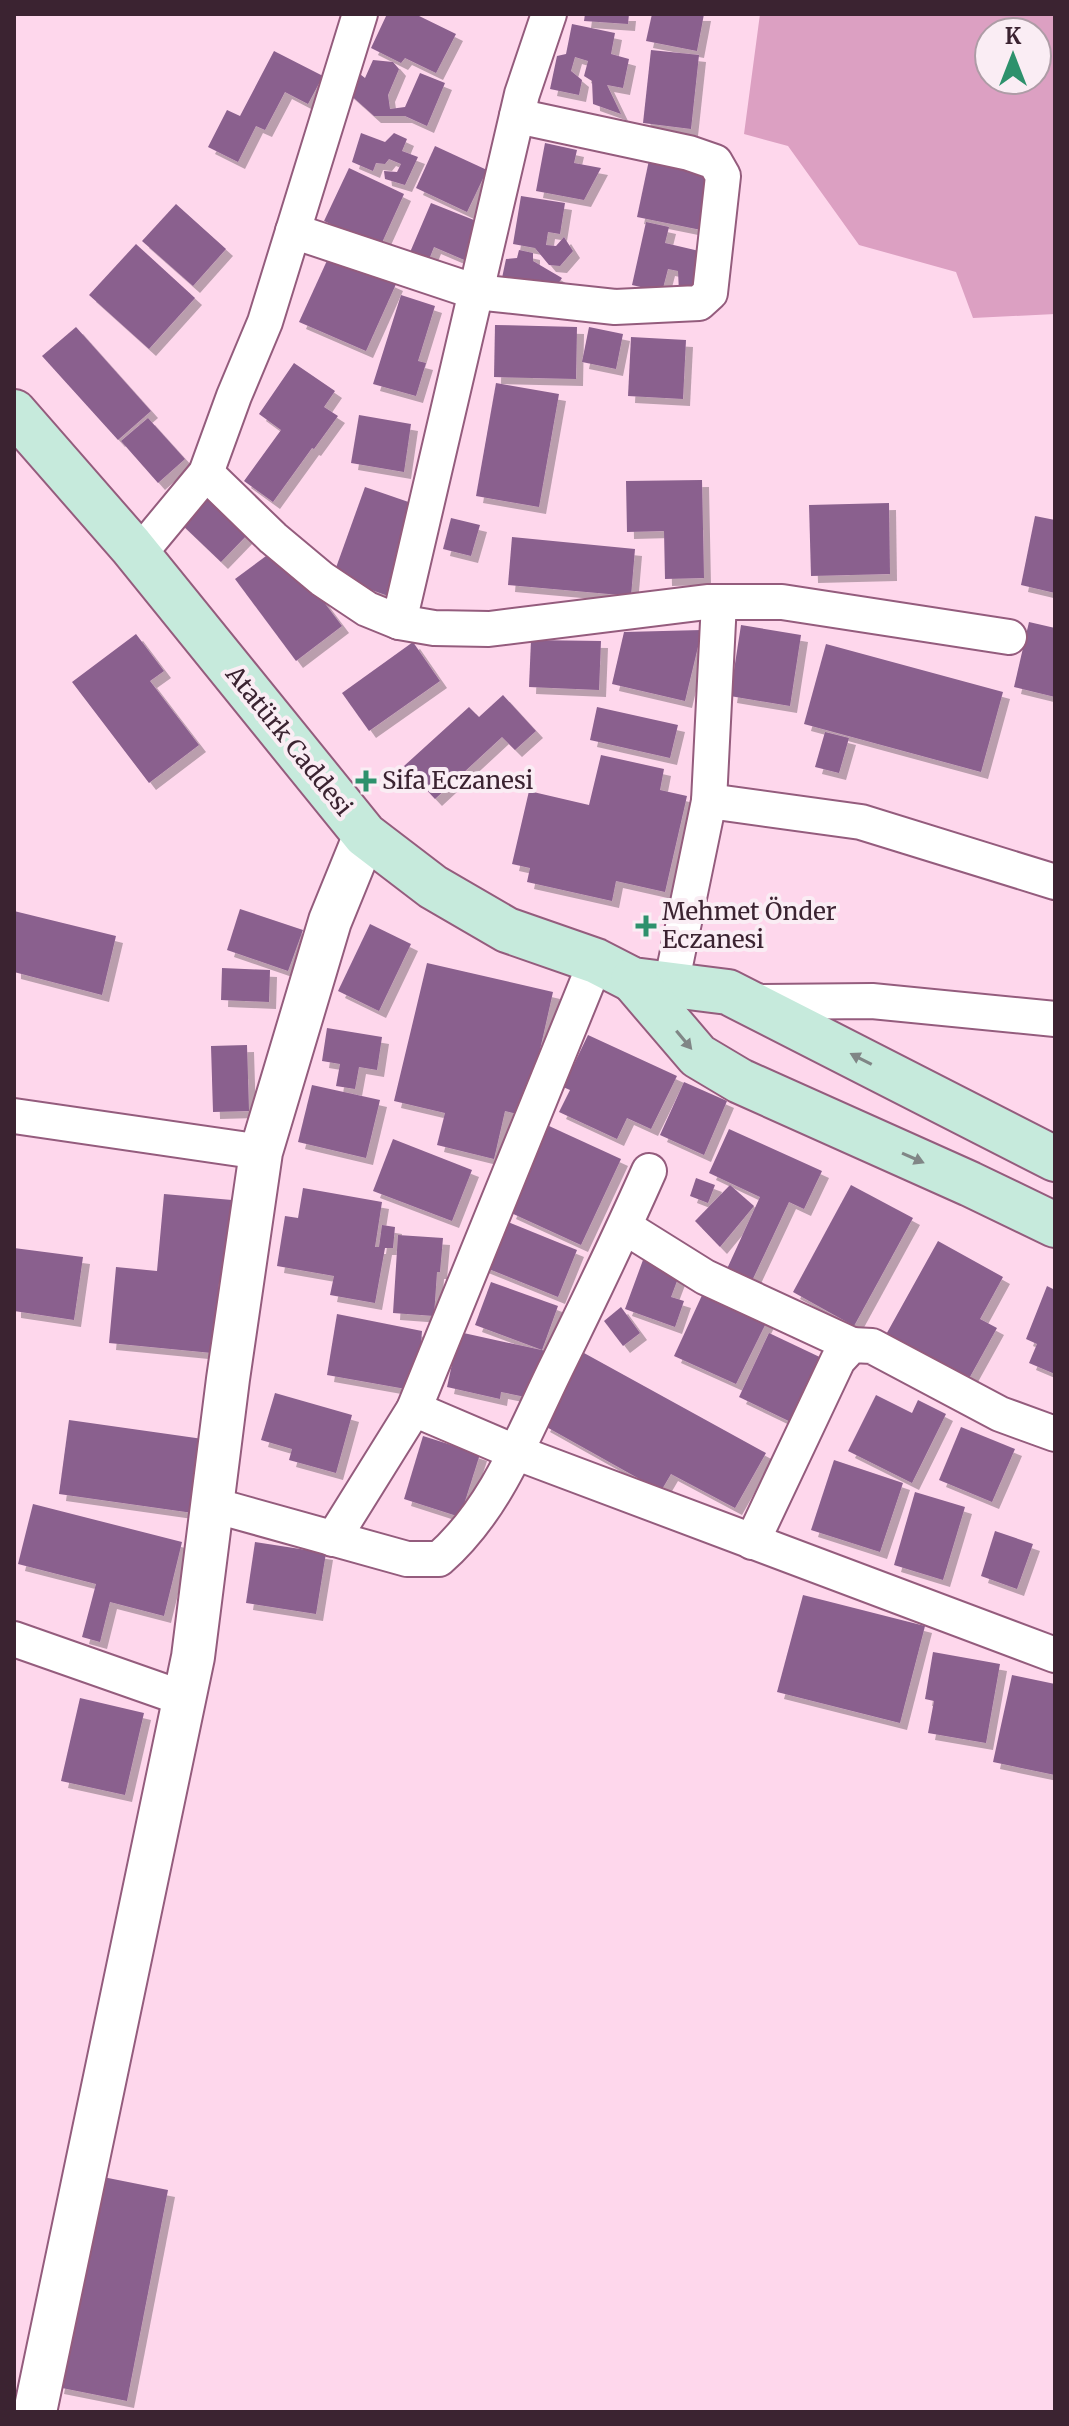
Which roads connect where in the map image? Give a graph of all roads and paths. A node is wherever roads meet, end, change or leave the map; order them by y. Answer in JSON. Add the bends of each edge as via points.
{"nodes":[{"id":1,"x":360,"y":14,"type":"edge"},
{"id":2,"x":549,"y":14,"type":"edge"},
{"id":3,"x":517,"y":116,"type":"junction"},
{"id":4,"x":293,"y":231,"type":"junction"},
{"id":5,"x":476,"y":292,"type":"junction"},
{"id":6,"x":14,"y":412,"type":"edge"},
{"id":7,"x":206,"y":473,"type":"junction"},
{"id":8,"x":138,"y":555,"type":"junction"},
{"id":9,"x":719,"y":602,"type":"junction"},
{"id":10,"x":399,"y":622,"type":"junction"},
{"id":11,"x":1009,"y":637,"type":"dead end"},
{"id":12,"x":709,"y":801,"type":"junction"},
{"id":13,"x":365,"y":835,"type":"junction"},
{"id":14,"x":1055,"y":882,"type":"edge"},
{"id":15,"x":633,"y":976,"type":"junction"},
{"id":16,"x":748,"y":1002,"type":"junction"},
{"id":17,"x":1055,"y":1019,"type":"edge"},
{"id":18,"x":14,"y":1116,"type":"edge"},
{"id":19,"x":261,"y":1152,"type":"junction"},
{"id":20,"x":1055,"y":1159,"type":"edge"},
{"id":21,"x":649,"y":1171,"type":"dead end"},
{"id":22,"x":1055,"y":1225,"type":"edge"},
{"id":23,"x":625,"y":1227,"type":"junction"},
{"id":24,"x":852,"y":1345,"type":"junction"},
{"id":25,"x":414,"y":1409,"type":"junction"},
{"id":26,"x":1055,"y":1434,"type":"edge"},
{"id":27,"x":515,"y":1452,"type":"junction"},
{"id":28,"x":213,"y":1505,"type":"junction"},
{"id":29,"x":333,"y":1539,"type":"junction"},
{"id":30,"x":752,"y":1542,"type":"junction"},
{"id":31,"x":14,"y":1639,"type":"edge"},
{"id":32,"x":1055,"y":1655,"type":"edge"},
{"id":33,"x":185,"y":1699,"type":"junction"},
{"id":34,"x":35,"y":2412,"type":"edge"}],
"edges":[{"from":1,"to":4,"type":"street"},
{"from":2,"to":3,"type":"street"},
{"from":3,"to":5,"type":"street"},
{"from":3,"to":5,"type":"street","via":[[715,162],[723,176],[710,293],[699,303],[615,307]]},
{"from":4,"to":5,"type":"street"},
{"from":4,"to":7,"type":"street","via":[[265,322]]},
{"from":5,"to":10,"type":"street"},
{"from":6,"to":8,"type":"main road","name":"Atatürk Caddesi"},
{"from":7,"to":8,"type":"street"},
{"from":7,"to":10,"type":"street","via":[[322,579],[367,609]]},
{"from":8,"to":13,"type":"main road","name":"Atatürk Caddesi"},
{"from":9,"to":10,"type":"street","via":[[489,629]]},
{"from":9,"to":11,"type":"street","via":[[782,602]]},
{"from":9,"to":12,"type":"street"},
{"from":12,"to":14,"type":"street","via":[[861,822]]},
{"from":12,"to":15,"type":"street"},
{"from":13,"to":15,"type":"main road","name":"Atatürk Caddesi","via":[[433,887],[507,930]]},
{"from":13,"to":19,"type":"street","via":[[330,921]]},
{"from":15,"to":16,"type":"main road","name":"Atatürk Caddesi","via":[[728,992]]},
{"from":15,"to":22,"type":"main road","one_way":true,"via":[[698,1056],[740,1081]]},
{"from":15,"to":25,"type":"street"},
{"from":16,"to":17,"type":"street","via":[[872,1001]]},
{"from":20,"to":16,"type":"main road","name":"Atatürk Caddesi","one_way":true},
{"from":18,"to":19,"type":"street"},
{"from":19,"to":28,"type":"street"},
{"from":21,"to":23,"type":"street"},
{"from":23,"to":24,"type":"street","via":[[705,1277]]},
{"from":23,"to":27,"type":"street"},
{"from":24,"to":26,"type":"street","via":[[872,1346],[1000,1414]]},
{"from":24,"to":30,"type":"street","via":[[838,1360]]},
{"from":25,"to":27,"type":"street"},
{"from":25,"to":29,"type":"street"},
{"from":27,"to":29,"type":"street","via":[[493,1497],[439,1559],[407,1559]]},
{"from":27,"to":30,"type":"street"},
{"from":28,"to":29,"type":"street"},
{"from":28,"to":33,"type":"street"},
{"from":30,"to":32,"type":"street"},
{"from":31,"to":33,"type":"street"},
{"from":33,"to":34,"type":"street"}]}
